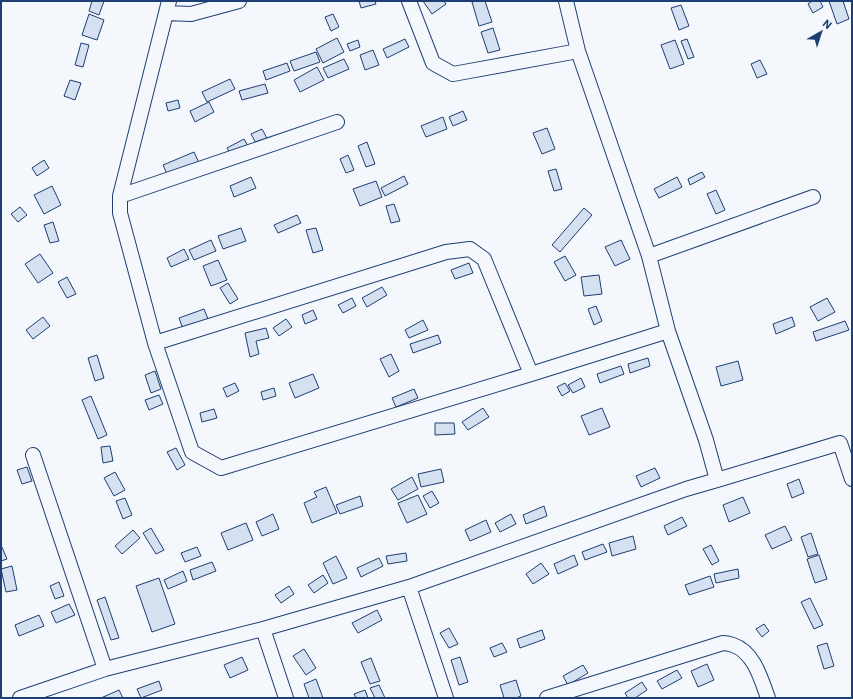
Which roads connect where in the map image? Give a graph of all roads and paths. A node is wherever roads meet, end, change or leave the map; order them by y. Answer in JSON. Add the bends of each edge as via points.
{"nodes":[{"id":1,"x":240,"y":1,"type":"edge"},
{"id":2,"x":409,"y":1,"type":"edge"},
{"id":3,"x":566,"y":1,"type":"edge"},
{"id":4,"x":168,"y":7,"type":"edge"},
{"id":5,"x":578,"y":51,"type":"junction"},
{"id":6,"x":337,"y":122,"type":"dead end"},
{"id":7,"x":120,"y":196,"type":"junction"},
{"id":8,"x":813,"y":197,"type":"dead end"},
{"id":9,"x":649,"y":256,"type":"junction"},
{"id":10,"x":668,"y":331,"type":"junction"},
{"id":11,"x":155,"y":343,"type":"junction"},
{"id":12,"x":531,"y":374,"type":"junction"},
{"id":13,"x":846,"y":441,"type":"edge"},
{"id":14,"x":33,"y":456,"type":"dead end"},
{"id":15,"x":852,"y":479,"type":"edge"},
{"id":16,"x":718,"y":480,"type":"junction"},
{"id":17,"x":409,"y":588,"type":"junction"},
{"id":18,"x":264,"y":629,"type":"junction"},
{"id":19,"x":105,"y":669,"type":"junction"},
{"id":20,"x":20,"y":698,"type":"edge"},
{"id":21,"x":286,"y":698,"type":"edge"},
{"id":22,"x":446,"y":698,"type":"edge"},
{"id":23,"x":547,"y":698,"type":"edge"},
{"id":24,"x":768,"y":698,"type":"edge"}],
"edges":[{"from":1,"to":4,"type":"street","via":[[191,14]]},
{"from":2,"to":5,"type":"street","via":[[433,63],[453,74]]},
{"from":3,"to":5,"type":"street"},
{"from":4,"to":7,"type":"street"},
{"from":5,"to":9,"type":"street"},
{"from":6,"to":7,"type":"street"},
{"from":7,"to":11,"type":"street","via":[[120,213]]},
{"from":8,"to":9,"type":"street"},
{"from":9,"to":10,"type":"street"},
{"from":10,"to":12,"type":"street"},
{"from":10,"to":16,"type":"street"},
{"from":11,"to":12,"type":"street","via":[[446,252],[470,249],[484,259]]},
{"from":11,"to":12,"type":"street","via":[[192,452],[221,468]]},
{"from":13,"to":15,"type":"street"},
{"from":13,"to":16,"type":"street"},
{"from":14,"to":19,"type":"street"},
{"from":16,"to":17,"type":"street"},
{"from":17,"to":18,"type":"street"},
{"from":17,"to":22,"type":"street"},
{"from":18,"to":19,"type":"street"},
{"from":18,"to":21,"type":"street"},
{"from":19,"to":20,"type":"street"},
{"from":23,"to":24,"type":"street","via":[[723,643],[733,645],[748,655],[756,667]]}]}
